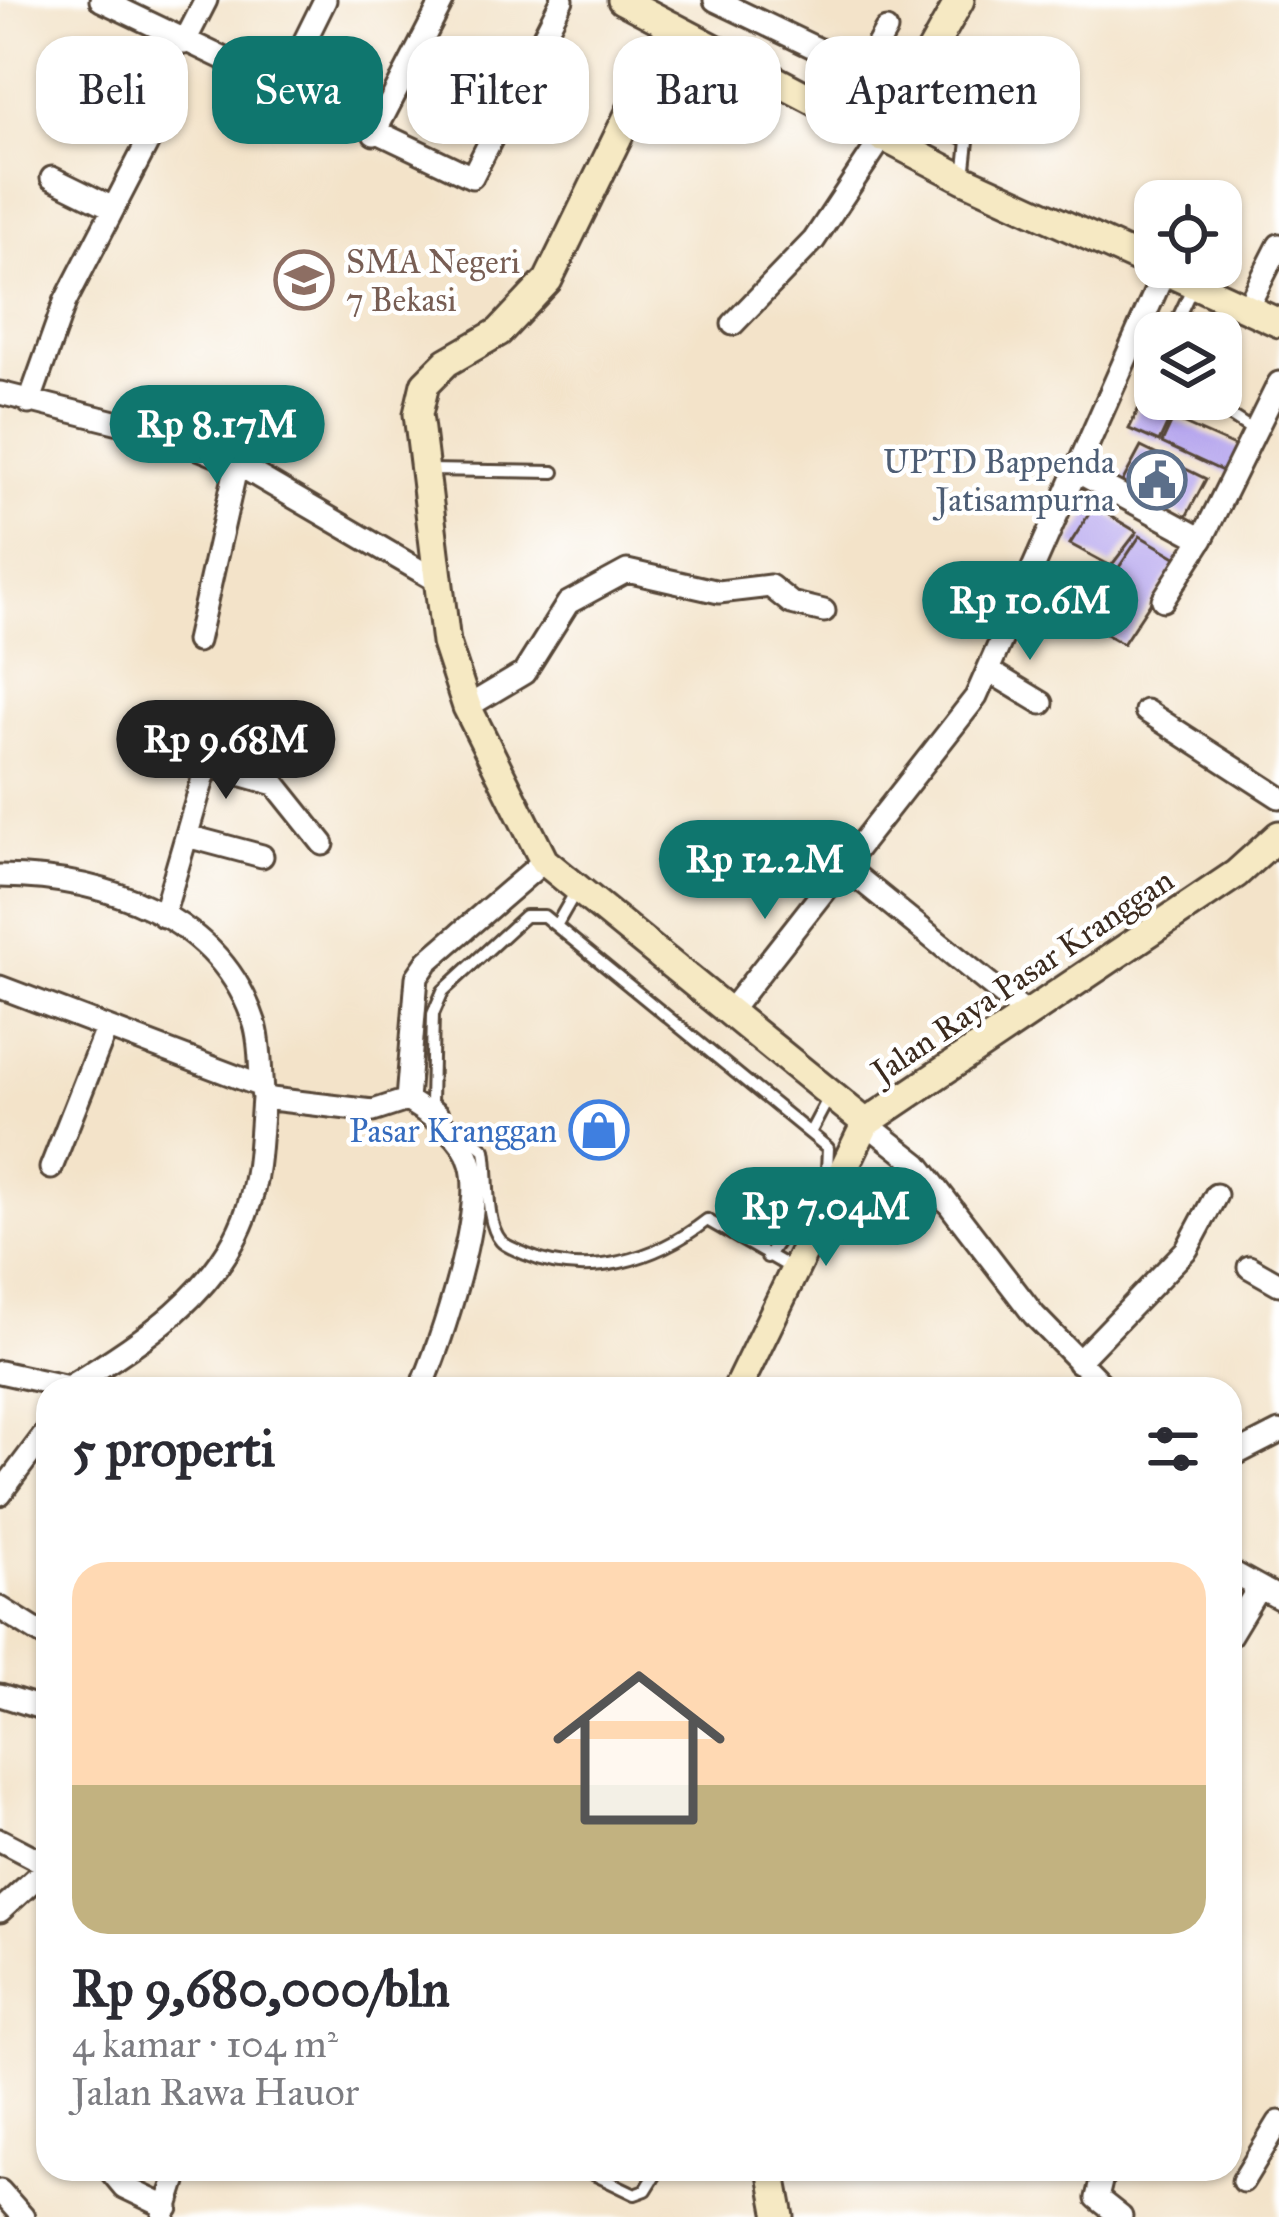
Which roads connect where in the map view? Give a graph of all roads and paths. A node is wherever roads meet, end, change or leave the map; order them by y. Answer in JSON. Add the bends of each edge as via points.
{"nodes":[{"id":1,"x":100,"y":0,"type":"edge"},
{"id":2,"x":206,"y":0,"type":"edge"},
{"id":3,"x":325,"y":0,"type":"edge"},
{"id":4,"x":442,"y":0,"type":"edge"},
{"id":5,"x":562,"y":0,"type":"edge"},
{"id":6,"x":622,"y":0,"type":"edge"},
{"id":7,"x":715,"y":0,"type":"edge"},
{"id":8,"x":960,"y":0,"type":"edge"},
{"id":9,"x":672,"y":26,"type":"junction"},
{"id":10,"x":886,"y":30,"type":"dead end"},
{"id":11,"x":170,"y":36,"type":"edge"},
{"id":12,"x":188,"y":36,"type":"edge"},
{"id":13,"x":307,"y":36,"type":"edge"},
{"id":14,"x":940,"y":36,"type":"edge"},
{"id":15,"x":805,"y":97,"type":"edge"},
{"id":16,"x":383,"y":116,"type":"edge"},
{"id":17,"x":383,"y":138,"type":"edge"},
{"id":18,"x":146,"y":144,"type":"edge"},
{"id":19,"x":878,"y":144,"type":"edge"},
{"id":20,"x":894,"y":144,"type":"edge"},
{"id":21,"x":968,"y":144,"type":"edge"},
{"id":22,"x":52,"y":178,"type":"dead end"},
{"id":23,"x":964,"y":179,"type":"junction"},
{"id":24,"x":113,"y":208,"type":"junction"},
{"id":25,"x":1279,"y":245,"type":"edge"},
{"id":26,"x":1134,"y":258,"type":"edge"},
{"id":27,"x":1158,"y":288,"type":"edge"},
{"id":28,"x":1197,"y":288,"type":"edge"},
{"id":29,"x":1246,"y":310,"type":"junction"},
{"id":30,"x":1279,"y":323,"type":"edge"},
{"id":31,"x":733,"y":324,"type":"dead end"},
{"id":32,"x":1279,"y":383,"type":"edge"},
{"id":33,"x":0,"y":394,"type":"edge"},
{"id":34,"x":29,"y":403,"type":"junction"},
{"id":35,"x":1237,"y":420,"type":"edge"},
{"id":36,"x":1254,"y":431,"type":"junction"},
{"id":37,"x":238,"y":464,"type":"junction"},
{"id":38,"x":424,"y":470,"type":"junction"},
{"id":39,"x":1076,"y":471,"type":"junction"},
{"id":40,"x":554,"y":472,"type":"dead end"},
{"id":41,"x":1202,"y":539,"type":"junction"},
{"id":42,"x":436,"y":580,"type":"junction"},
{"id":43,"x":1027,"y":580,"type":"junction"},
{"id":44,"x":1163,"y":600,"type":"dead end"},
{"id":45,"x":1084,"y":609,"type":"dead end"},
{"id":46,"x":824,"y":611,"type":"dead end"},
{"id":47,"x":197,"y":641,"type":"dead end"},
{"id":48,"x":988,"y":671,"type":"junction"},
{"id":49,"x":1042,"y":704,"type":"dead end"},
{"id":50,"x":466,"y":707,"type":"junction"},
{"id":51,"x":1146,"y":711,"type":"dead end"},
{"id":52,"x":173,"y":756,"type":"dead end"},
{"id":53,"x":207,"y":765,"type":"junction"},
{"id":54,"x":1279,"y":796,"type":"edge"},
{"id":55,"x":1279,"y":835,"type":"edge"},
{"id":56,"x":187,"y":836,"type":"junction"},
{"id":57,"x":323,"y":844,"type":"dead end"},
{"id":58,"x":262,"y":856,"type":"dead end"},
{"id":59,"x":544,"y":862,"type":"junction"},
{"id":60,"x":845,"y":867,"type":"junction"},
{"id":61,"x":0,"y":876,"type":"edge"},
{"id":62,"x":577,"y":888,"type":"junction"},
{"id":63,"x":163,"y":916,"type":"junction"},
{"id":64,"x":557,"y":924,"type":"junction"},
{"id":65,"x":0,"y":987,"type":"edge"},
{"id":66,"x":729,"y":1012,"type":"junction"},
{"id":67,"x":1029,"y":1016,"type":"junction"},
{"id":68,"x":106,"y":1029,"type":"junction"},
{"id":69,"x":262,"y":1092,"type":"junction"},
{"id":70,"x":830,"y":1094,"type":"junction"},
{"id":71,"x":407,"y":1100,"type":"junction"},
{"id":72,"x":866,"y":1123,"type":"junction"},
{"id":73,"x":811,"y":1131,"type":"junction"},
{"id":74,"x":50,"y":1168,"type":"dead end"},
{"id":75,"x":1216,"y":1195,"type":"dead end"},
{"id":76,"x":779,"y":1263,"type":"junction"},
{"id":77,"x":1250,"y":1267,"type":"dead end"},
{"id":78,"x":1279,"y":1284,"type":"edge"},
{"id":79,"x":1078,"y":1362,"type":"junction"},
{"id":80,"x":0,"y":1372,"type":"edge"},
{"id":81,"x":86,"y":1377,"type":"edge"},
{"id":82,"x":426,"y":1377,"type":"edge"},
{"id":83,"x":741,"y":1377,"type":"edge"},
{"id":84,"x":1090,"y":1377,"type":"edge"},
{"id":85,"x":36,"y":1381,"type":"edge"},
{"id":86,"x":1279,"y":1432,"type":"edge"},
{"id":87,"x":36,"y":1446,"type":"edge"},
{"id":88,"x":1242,"y":1451,"type":"edge"},
{"id":89,"x":0,"y":1494,"type":"edge"},
{"id":90,"x":1242,"y":1578,"type":"edge"},
{"id":91,"x":1269,"y":1593,"type":"edge"},
{"id":92,"x":0,"y":1608,"type":"edge"},
{"id":93,"x":1242,"y":1622,"type":"edge"},
{"id":94,"x":36,"y":1630,"type":"edge"},
{"id":95,"x":0,"y":1695,"type":"edge"},
{"id":96,"x":36,"y":1706,"type":"edge"},
{"id":97,"x":0,"y":1840,"type":"edge"},
{"id":98,"x":36,"y":1860,"type":"edge"},
{"id":99,"x":36,"y":1877,"type":"edge"},
{"id":100,"x":0,"y":1911,"type":"edge"},
{"id":101,"x":1279,"y":2122,"type":"edge"},
{"id":102,"x":119,"y":2181,"type":"edge"},
{"id":103,"x":175,"y":2181,"type":"edge"},
{"id":104,"x":608,"y":2181,"type":"edge"},
{"id":105,"x":652,"y":2181,"type":"edge"},
{"id":106,"x":773,"y":2181,"type":"edge"},
{"id":107,"x":1101,"y":2181,"type":"edge"},
{"id":108,"x":1244,"y":2182,"type":"dead end"},
{"id":109,"x":0,"y":2191,"type":"edge"},
{"id":110,"x":166,"y":2212,"type":"edge"},
{"id":111,"x":23,"y":2217,"type":"edge"},
{"id":112,"x":780,"y":2217,"type":"edge"},
{"id":113,"x":1121,"y":2217,"type":"edge"}],
"edges":[{"from":1,"to":11,"type":"street"},
{"from":2,"to":12,"type":"street"},
{"from":3,"to":13,"type":"street"},
{"from":4,"to":16,"type":"street"},
{"from":5,"to":17,"type":"street","via":[[476,175]]},
{"from":6,"to":9,"type":"main road"},
{"from":7,"to":10,"type":"street","via":[[849,64],[869,60]]},
{"from":8,"to":14,"type":"main road"},
{"from":9,"to":15,"type":"main road"},
{"from":9,"to":38,"type":"main road","via":[[548,280],[500,332],[424,384]]},
{"from":18,"to":24,"type":"street"},
{"from":19,"to":31,"type":"street","via":[[814,240]]},
{"from":20,"to":23,"type":"main road"},
{"from":21,"to":23,"type":"lane"},
{"from":22,"to":24,"type":"street"},
{"from":23,"to":26,"type":"main road"},
{"from":24,"to":34,"type":"street","via":[[65,302]]},
{"from":25,"to":29,"type":"street"},
{"from":27,"to":39,"type":"street"},
{"from":28,"to":29,"type":"main road"},
{"from":29,"to":30,"type":"main road"},
{"from":32,"to":36,"type":"street"},
{"from":33,"to":34,"type":"street"},
{"from":34,"to":37,"type":"street","via":[[167,435]]},
{"from":35,"to":36,"type":"lane"},
{"from":36,"to":41,"type":"street"},
{"from":37,"to":42,"type":"street"},
{"from":37,"to":47,"type":"street"},
{"from":38,"to":40,"type":"lane"},
{"from":38,"to":42,"type":"main road"},
{"from":39,"to":41,"type":"street"},
{"from":39,"to":43,"type":"street"},
{"from":41,"to":44,"type":"street"},
{"from":42,"to":50,"type":"main road"},
{"from":43,"to":45,"type":"street"},
{"from":43,"to":48,"type":"street"},
{"from":46,"to":50,"type":"street","via":[[791,603],[770,586],[718,592],[627,571],[568,603],[524,673]]},
{"from":48,"to":49,"type":"street"},
{"from":48,"to":60,"type":"street","via":[[967,711]]},
{"from":50,"to":59,"type":"main road"},
{"from":51,"to":54,"type":"street"},
{"from":52,"to":53,"type":"street"},
{"from":53,"to":56,"type":"street"},
{"from":53,"to":57,"type":"street","via":[[275,784]]},
{"from":55,"to":67,"type":"main road","name":"Jalan Raya Pasar Kranggan","via":[[1236,874]]},
{"from":56,"to":58,"type":"street"},
{"from":56,"to":63,"type":"street"},
{"from":59,"to":62,"type":"main road"},
{"from":59,"to":71,"type":"street","via":[[417,977]]},
{"from":60,"to":66,"type":"street"},
{"from":60,"to":67,"type":"street"},
{"from":61,"to":63,"type":"street","via":[[56,877]]},
{"from":62,"to":64,"type":"lane"},
{"from":62,"to":66,"type":"main road"},
{"from":63,"to":69,"type":"street","via":[[214,948],[254,1020]]},
{"from":64,"to":73,"type":"lane"},
{"from":64,"to":76,"type":"lane","via":[[525,916],[442,991],[433,1014],[431,1102],[485,1150],[492,1223],[502,1243],[557,1268],[617,1263],[677,1243],[707,1220]]},
{"from":65,"to":68,"type":"street"},
{"from":66,"to":70,"type":"main road"},
{"from":67,"to":72,"type":"main road","name":"Jalan Raya Pasar Kranggan"},
{"from":68,"to":69,"type":"street"},
{"from":68,"to":74,"type":"street"},
{"from":69,"to":71,"type":"street","via":[[373,1111]]},
{"from":69,"to":81,"type":"street","via":[[248,1211],[214,1276],[125,1354]]},
{"from":70,"to":72,"type":"main road"},
{"from":70,"to":73,"type":"lane"},
{"from":71,"to":82,"type":"street","via":[[444,1123],[470,1159],[475,1182],[452,1304]]},
{"from":72,"to":76,"type":"main road","name":"Jalan Raya Pasar Kranggan"},
{"from":72,"to":79,"type":"street","via":[[939,1188]]},
{"from":73,"to":76,"type":"lane","via":[[828,1148],[827,1171]]},
{"from":75,"to":79,"type":"street","via":[[1187,1249]]},
{"from":76,"to":83,"type":"main road","name":"Jalan Raya Pasar Kranggan"},
{"from":77,"to":78,"type":"street"},
{"from":79,"to":84,"type":"street"},
{"from":80,"to":85,"type":"street"},
{"from":86,"to":88,"type":"street"},
{"from":87,"to":89,"type":"street"},
{"from":90,"to":91,"type":"street"},
{"from":91,"to":93,"type":"street"},
{"from":92,"to":94,"type":"street"},
{"from":95,"to":96,"type":"street"},
{"from":97,"to":98,"type":"street"},
{"from":99,"to":100,"type":"street"},
{"from":101,"to":108,"type":"street"},
{"from":102,"to":110,"type":"street"},
{"from":103,"to":110,"type":"street"},
{"from":104,"to":105,"type":"lane","via":[[634,2194]]},
{"from":106,"to":112,"type":"main road"},
{"from":107,"to":113,"type":"street","via":[[1097,2198]]},
{"from":109,"to":111,"type":"street"}]}
